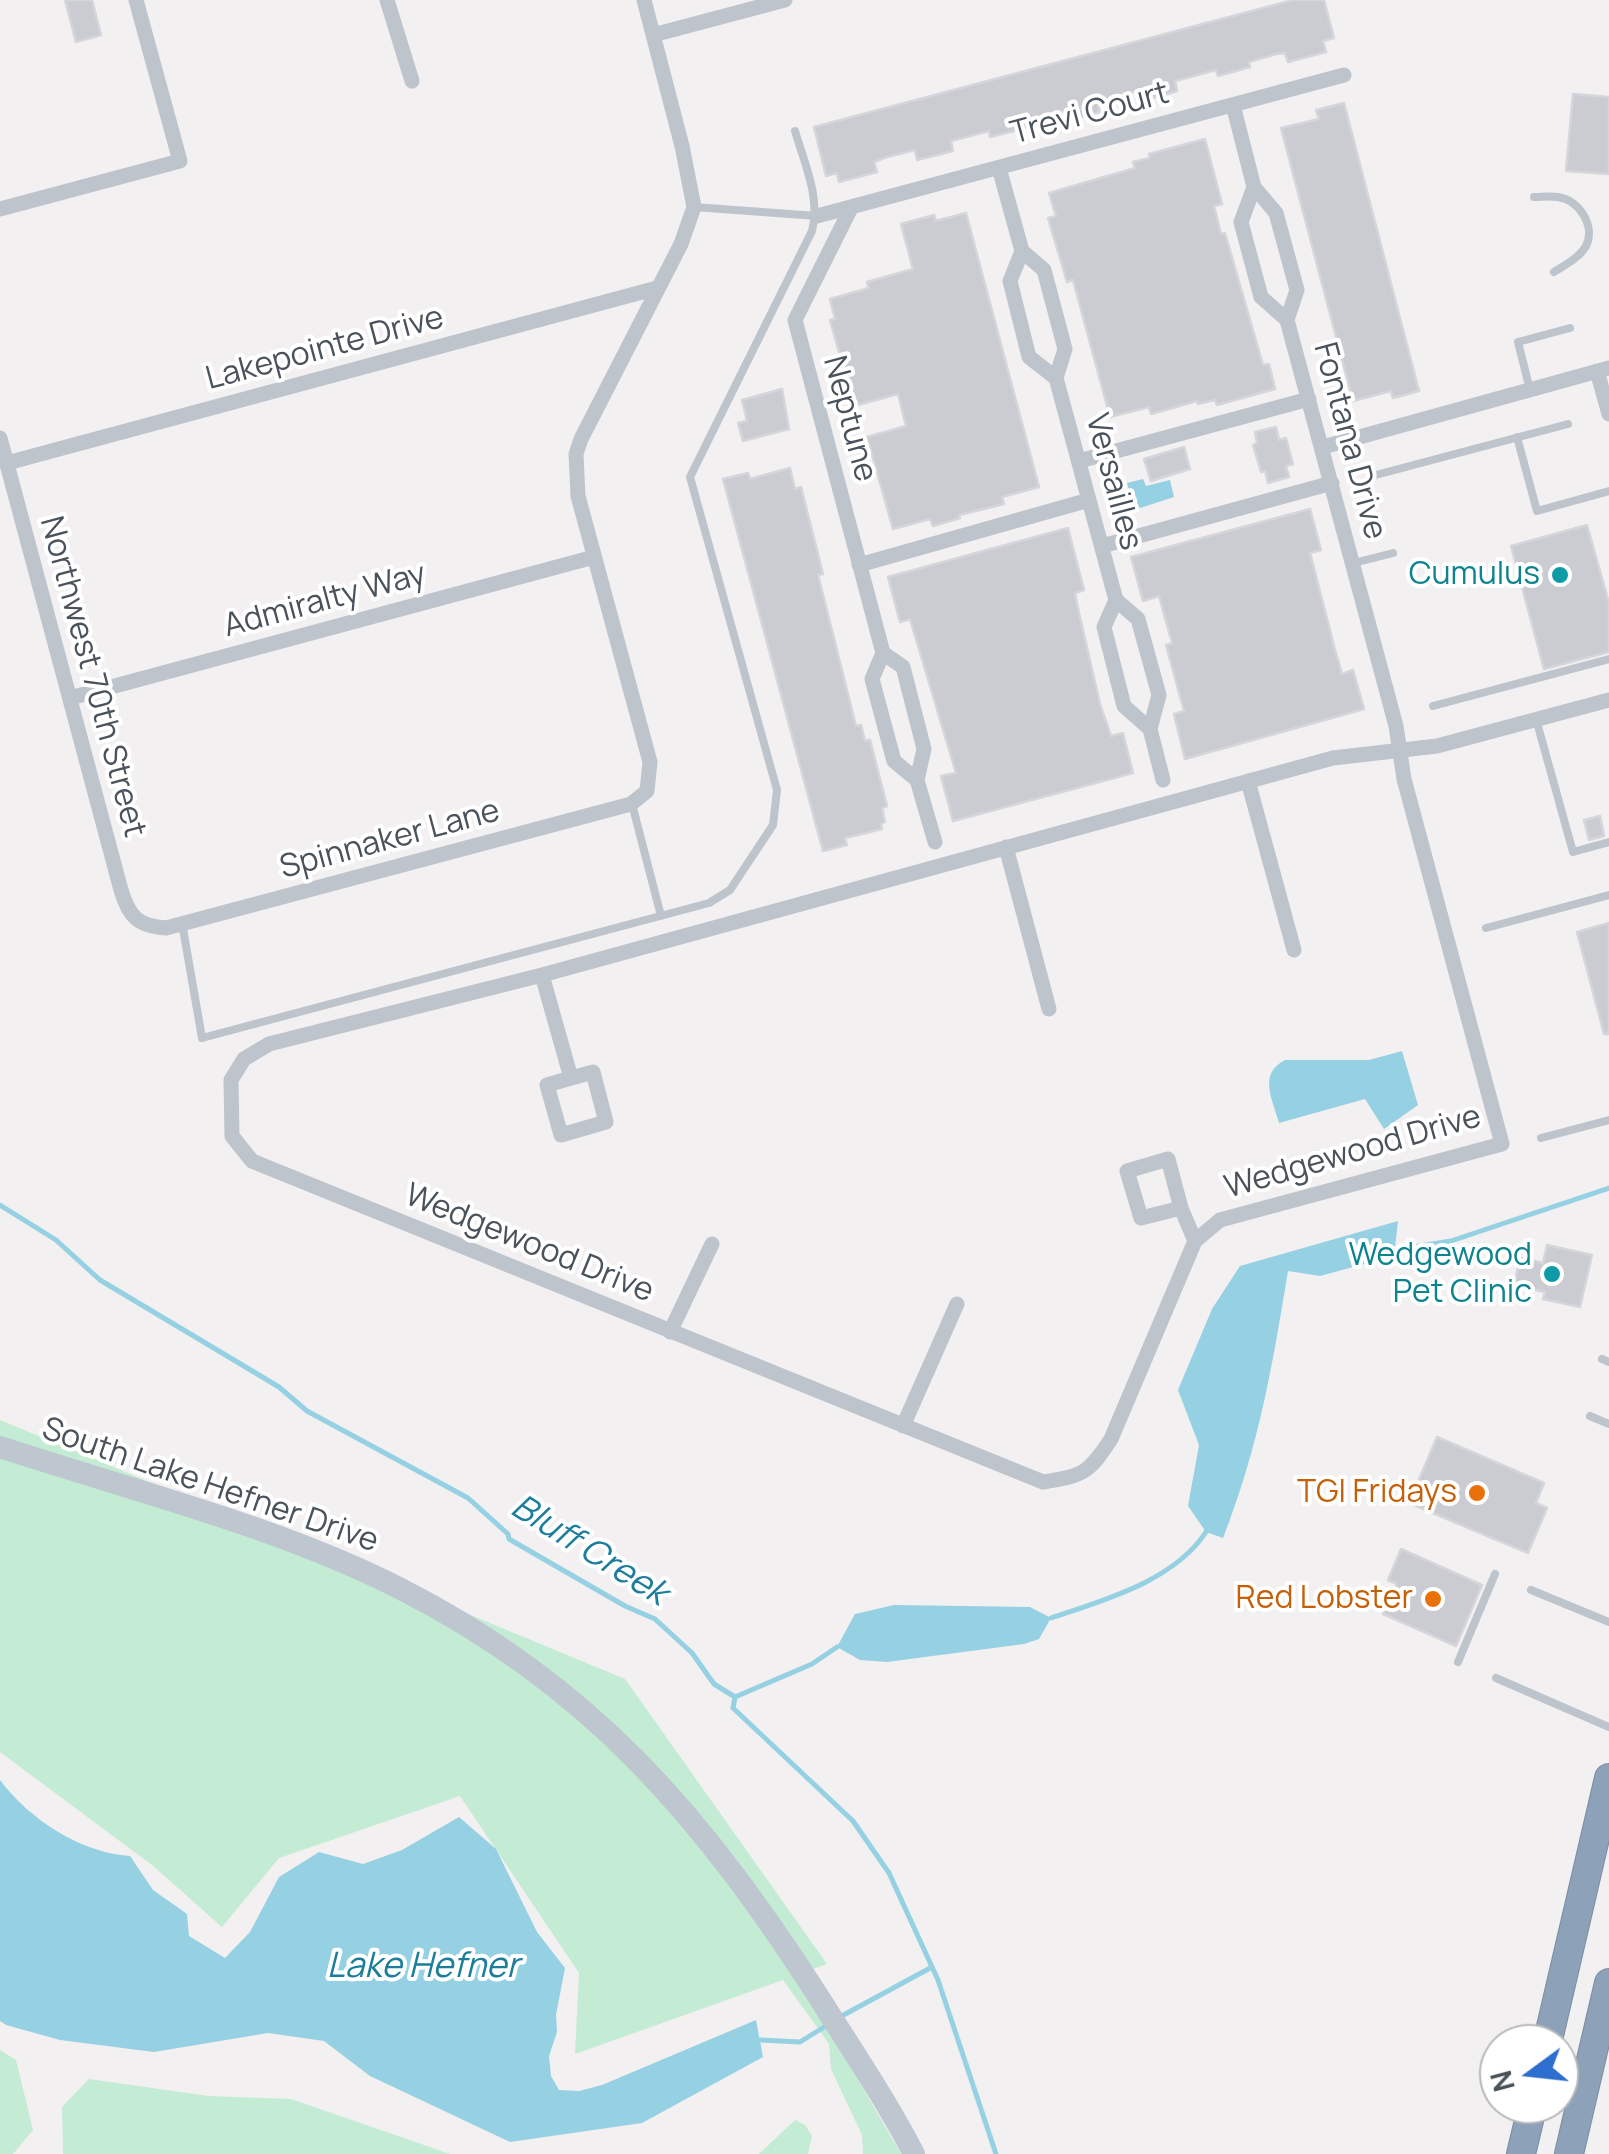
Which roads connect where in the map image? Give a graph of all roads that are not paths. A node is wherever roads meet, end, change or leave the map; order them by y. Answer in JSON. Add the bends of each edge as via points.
{"nodes":[{"id":1,"x":136,"y":0,"type":"edge"},
{"id":2,"x":388,"y":0,"type":"edge"},
{"id":3,"x":644,"y":0,"type":"edge"},
{"id":4,"x":785,"y":0,"type":"edge"},
{"id":5,"x":653,"y":35,"type":"junction"},
{"id":6,"x":1344,"y":76,"type":"dead end"},
{"id":7,"x":412,"y":81,"type":"dead end"},
{"id":8,"x":1233,"y":104,"type":"junction"},
{"id":9,"x":795,"y":131,"type":"dead end"},
{"id":10,"x":999,"y":168,"type":"junction"},
{"id":11,"x":1254,"y":187,"type":"junction"},
{"id":12,"x":1534,"y":197,"type":"dead end"},
{"id":13,"x":694,"y":207,"type":"junction"},
{"id":14,"x":851,"y":208,"type":"junction"},
{"id":15,"x":0,"y":209,"type":"edge"},
{"id":16,"x":816,"y":216,"type":"junction"},
{"id":17,"x":1022,"y":250,"type":"junction"},
{"id":18,"x":1554,"y":272,"type":"dead end"},
{"id":19,"x":657,"y":288,"type":"junction"},
{"id":20,"x":1287,"y":320,"type":"junction"},
{"id":21,"x":1570,"y":328,"type":"dead end"},
{"id":22,"x":1603,"y":370,"type":"edge"},
{"id":23,"x":1056,"y":378,"type":"junction"},
{"id":24,"x":1530,"y":390,"type":"junction"},
{"id":25,"x":1309,"y":399,"type":"junction"},
{"id":26,"x":1609,"y":414,"type":"edge"},
{"id":27,"x":1568,"y":424,"type":"dead end"},
{"id":28,"x":1518,"y":437,"type":"junction"},
{"id":29,"x":0,"y":438,"type":"edge"},
{"id":30,"x":1323,"y":446,"type":"junction"},
{"id":31,"x":1079,"y":461,"type":"junction"},
{"id":32,"x":7,"y":463,"type":"junction"},
{"id":33,"x":1372,"y":476,"type":"dead end"},
{"id":34,"x":1332,"y":482,"type":"junction"},
{"id":35,"x":1609,"y":491,"type":"edge"},
{"id":36,"x":1089,"y":500,"type":"junction"},
{"id":37,"x":1102,"y":546,"type":"junction"},
{"id":38,"x":1393,"y":553,"type":"dead end"},
{"id":39,"x":594,"y":558,"type":"junction"},
{"id":40,"x":1354,"y":563,"type":"junction"},
{"id":41,"x":859,"y":565,"type":"junction"},
{"id":42,"x":1116,"y":600,"type":"junction"},
{"id":43,"x":883,"y":653,"type":"junction"},
{"id":44,"x":1609,"y":659,"type":"edge"},
{"id":45,"x":70,"y":698,"type":"junction"},
{"id":46,"x":1609,"y":700,"type":"edge"},
{"id":47,"x":1433,"y":706,"type":"dead end"},
{"id":48,"x":1536,"y":719,"type":"junction"},
{"id":49,"x":1150,"y":730,"type":"junction"},
{"id":50,"x":1400,"y":752,"type":"junction"},
{"id":51,"x":916,"y":780,"type":"junction"},
{"id":52,"x":1163,"y":780,"type":"dead end"},
{"id":53,"x":1248,"y":781,"type":"junction"},
{"id":54,"x":631,"y":804,"type":"junction"},
{"id":55,"x":935,"y":842,"type":"dead end"},
{"id":56,"x":1609,"y":842,"type":"edge"},
{"id":57,"x":1006,"y":847,"type":"junction"},
{"id":58,"x":1609,"y":894,"type":"edge"},
{"id":59,"x":661,"y":916,"type":"junction"},
{"id":60,"x":182,"y":924,"type":"junction"},
{"id":61,"x":142,"y":926,"type":"joint"},
{"id":62,"x":1486,"y":928,"type":"dead end"},
{"id":63,"x":1294,"y":950,"type":"dead end"},
{"id":64,"x":542,"y":975,"type":"junction"},
{"id":65,"x":1049,"y":1008,"type":"dead end"},
{"id":66,"x":571,"y":1078,"type":"junction"},
{"id":67,"x":1609,"y":1120,"type":"edge"},
{"id":68,"x":1541,"y":1138,"type":"dead end"},
{"id":69,"x":1182,"y":1208,"type":"dead end"},
{"id":70,"x":1195,"y":1241,"type":"junction"},
{"id":71,"x":712,"y":1244,"type":"dead end"},
{"id":72,"x":957,"y":1304,"type":"dead end"},
{"id":73,"x":670,"y":1332,"type":"junction"},
{"id":74,"x":1590,"y":1416,"type":"dead end"},
{"id":75,"x":1609,"y":1424,"type":"edge"},
{"id":76,"x":903,"y":1426,"type":"junction"},
{"id":77,"x":0,"y":1447,"type":"edge"},
{"id":78,"x":1495,"y":1574,"type":"dead end"},
{"id":79,"x":1532,"y":1590,"type":"dead end"},
{"id":80,"x":1609,"y":1622,"type":"edge"},
{"id":81,"x":1458,"y":1662,"type":"dead end"},
{"id":82,"x":1496,"y":1678,"type":"dead end"},
{"id":83,"x":1609,"y":1727,"type":"edge"},
{"id":84,"x":1609,"y":1778,"type":"edge"},
{"id":85,"x":1609,"y":1983,"type":"edge"},
{"id":86,"x":1552,"y":2024,"type":"edge"},
{"id":87,"x":1528,"y":2124,"type":"edge"},
{"id":88,"x":914,"y":2154,"type":"edge"},
{"id":89,"x":1521,"y":2154,"type":"edge"},
{"id":90,"x":1569,"y":2154,"type":"edge"}],
"edges":[{"from":1,"to":15,"type":"street","via":[[180,162]]},
{"from":2,"to":7,"type":"street"},
{"from":3,"to":5,"type":"street"},
{"from":4,"to":5,"type":"street"},
{"from":5,"to":13,"type":"street"},
{"from":6,"to":8,"type":"street","name":"Trevi Court"},
{"from":8,"to":10,"type":"street","name":"Trevi Court"},
{"from":8,"to":11,"type":"street","name":"Fontana Drive"},
{"from":9,"to":16,"type":"lane"},
{"from":10,"to":14,"type":"street","name":"Trevi Court"},
{"from":10,"to":17,"type":"street","name":"Versailles"},
{"from":11,"to":20,"type":"street","name":"Fontana Drive","via":[[1276,213],[1297,290]]},
{"from":11,"to":20,"type":"street","name":"Fontana Drive","via":[[1241,222],[1261,297]]},
{"from":12,"to":18,"type":"lane","via":[[1562,197],[1580,208],[1588,225],[1586,245]]},
{"from":13,"to":16,"type":"lane"},
{"from":13,"to":19,"type":"street"},
{"from":14,"to":16,"type":"street","name":"Trevi Court"},
{"from":14,"to":41,"type":"street","name":"Neptune","via":[[795,320]]},
{"from":16,"to":59,"type":"lane","via":[[690,477],[776,790],[776,812],[730,890]]},
{"from":17,"to":23,"type":"street","name":"Versailles","via":[[1044,270],[1065,349]]},
{"from":17,"to":23,"type":"street","name":"Versailles","via":[[1010,281],[1029,357]]},
{"from":19,"to":32,"type":"street","name":"Lakepointe Drive"},
{"from":19,"to":39,"type":"street","via":[[576,454],[578,496]]},
{"from":20,"to":25,"type":"street","name":"Fontana Drive"},
{"from":21,"to":24,"type":"lane","via":[[1518,342]]},
{"from":22,"to":24,"type":"street"},
{"from":22,"to":26,"type":"street"},
{"from":23,"to":31,"type":"street","name":"Versailles"},
{"from":24,"to":30,"type":"street","via":[[1476,397]]},
{"from":25,"to":30,"type":"street","name":"Fontana Drive"},
{"from":25,"to":31,"type":"street"},
{"from":27,"to":28,"type":"lane"},
{"from":28,"to":33,"type":"lane"},
{"from":28,"to":35,"type":"lane","via":[[1536,511]]},
{"from":29,"to":32,"type":"street","name":"Northwest 70th Street"},
{"from":30,"to":34,"type":"street","name":"Fontana Drive"},
{"from":31,"to":36,"type":"street","name":"Versailles"},
{"from":32,"to":45,"type":"street","name":"Northwest 70th Street"},
{"from":34,"to":37,"type":"street"},
{"from":34,"to":40,"type":"street","name":"Fontana Drive"},
{"from":36,"to":37,"type":"street","name":"Versailles"},
{"from":36,"to":41,"type":"street"},
{"from":37,"to":42,"type":"street","name":"Versailles"},
{"from":38,"to":40,"type":"lane"},
{"from":39,"to":45,"type":"street","name":"Admiralty Way"},
{"from":39,"to":54,"type":"street","name":"Spinnaker Lane","via":[[650,762],[647,791]]},
{"from":40,"to":50,"type":"street","name":"Fontana Drive"},
{"from":41,"to":43,"type":"street","name":"Neptune"},
{"from":42,"to":49,"type":"street","name":"Versailles","via":[[1138,619],[1159,694]]},
{"from":42,"to":49,"type":"street","name":"Versailles","via":[[1104,628],[1124,706]]},
{"from":43,"to":51,"type":"street","name":"Neptune","via":[[902,667],[907,683],[924,749]]},
{"from":43,"to":51,"type":"street","name":"Neptune","via":[[872,679],[894,761]]},
{"from":44,"to":47,"type":"lane"},
{"from":45,"to":61,"type":"street","name":"Northwest 70th Street","via":[[125,905]]},
{"from":46,"to":48,"type":"street","name":"Wedgewood Drive"},
{"from":48,"to":50,"type":"street","name":"Wedgewood Drive"},
{"from":48,"to":56,"type":"lane","via":[[1573,852]]},
{"from":49,"to":52,"type":"street","name":"Versailles"},
{"from":50,"to":53,"type":"street","name":"Wedgewood Drive","via":[[1333,758]]},
{"from":50,"to":70,"type":"street","name":"Wedgewood Drive","via":[[1502,1144],[1220,1220]]},
{"from":51,"to":55,"type":"street","name":"Neptune"},
{"from":53,"to":57,"type":"street","name":"Wedgewood Drive"},
{"from":53,"to":63,"type":"street"},
{"from":54,"to":59,"type":"lane"},
{"from":54,"to":60,"type":"street","name":"Spinnaker Lane"},
{"from":57,"to":64,"type":"street","name":"Wedgewood Drive"},
{"from":57,"to":65,"type":"street"},
{"from":58,"to":62,"type":"lane"},
{"from":59,"to":60,"type":"lane","via":[[202,1038]]},
{"from":60,"to":61,"type":"street","name":"Spinnaker Lane"},
{"from":64,"to":66,"type":"street"},
{"from":64,"to":73,"type":"street","name":"Wedgewood Drive","via":[[269,1044],[244,1059],[231,1080],[232,1136],[252,1160]]},
{"from":66,"to":66,"type":"street","via":[[547,1085],[561,1135],[606,1122],[593,1072]]},
{"from":67,"to":68,"type":"lane"},
{"from":69,"to":70,"type":"street"},
{"from":70,"to":76,"type":"street","name":"Wedgewood Drive","via":[[1111,1439],[1081,1476],[1043,1482]]},
{"from":71,"to":73,"type":"street"},
{"from":72,"to":76,"type":"street"},
{"from":73,"to":76,"type":"street","name":"Wedgewood Drive"},
{"from":74,"to":75,"type":"lane"},
{"from":77,"to":88,"type":"street","name":"South Lake Hefner Drive","via":[[348,1565],[542,1674],[668,1790],[762,1914]]},
{"from":78,"to":81,"type":"lane"},
{"from":79,"to":80,"type":"lane"},
{"from":82,"to":83,"type":"lane"},
{"from":84,"to":86,"type":"highway"},
{"from":85,"to":90,"type":"highway"},
{"from":87,"to":89,"type":"highway"}]}
